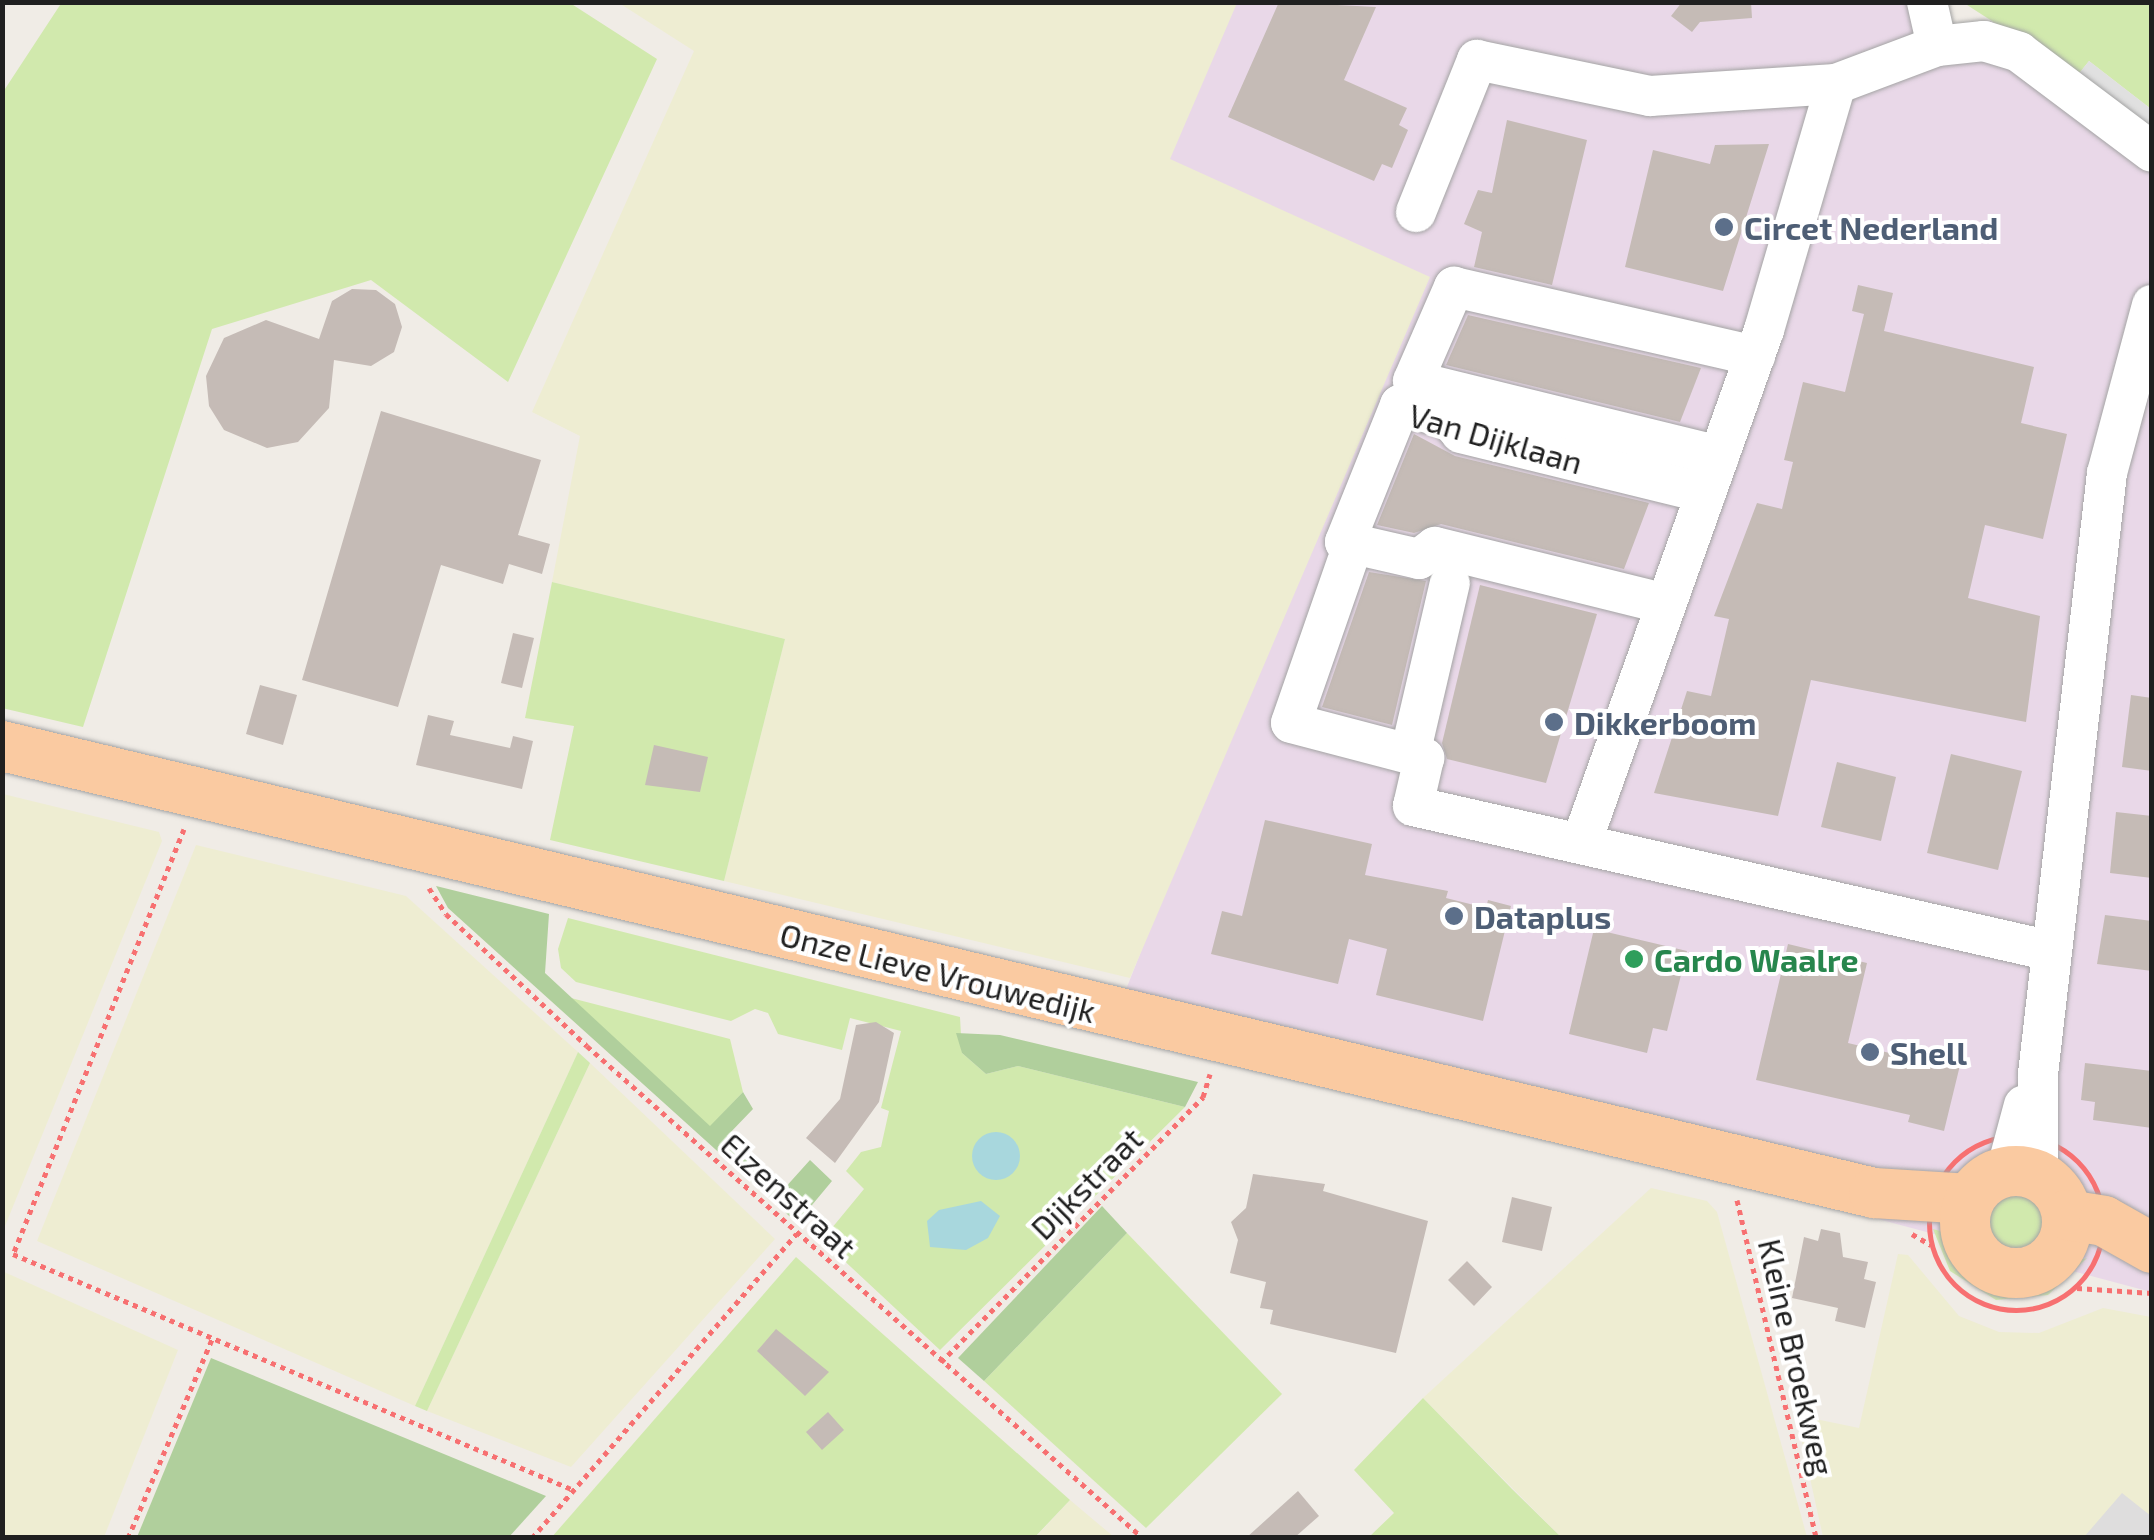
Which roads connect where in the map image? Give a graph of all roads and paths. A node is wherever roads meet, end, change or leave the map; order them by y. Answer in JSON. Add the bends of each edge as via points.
{"nodes":[{"id":1,"x":1927,"y":2,"type":"edge"},
{"id":2,"x":1937,"y":46,"type":"junction"},
{"id":3,"x":1836,"y":84,"type":"junction"},
{"id":4,"x":2152,"y":152,"type":"edge"},
{"id":5,"x":1416,"y":212,"type":"dead end"},
{"id":6,"x":2152,"y":305,"type":"edge"},
{"id":7,"x":1755,"y":356,"type":"junction"},
{"id":8,"x":1712,"y":475,"type":"junction"},
{"id":9,"x":1347,"y":562,"type":"dead end"},
{"id":10,"x":1450,"y":583,"type":"dead end"},
{"id":11,"x":1666,"y":604,"type":"junction"},
{"id":12,"x":2,"y":746,"type":"edge"},
{"id":13,"x":1411,"y":750,"type":"junction"},
{"id":14,"x":198,"y":794,"type":"junction"},
{"id":15,"x":1582,"y":840,"type":"junction"},
{"id":16,"x":419,"y":873,"type":"dead end"},
{"id":17,"x":2051,"y":951,"type":"junction"},
{"id":18,"x":1218,"y":1040,"type":"junction"},
{"id":19,"x":1987,"y":1184,"type":"junction"},
{"id":20,"x":1734,"y":1188,"type":"dead end"},
{"id":21,"x":797,"y":1234,"type":"junction"},
{"id":22,"x":2081,"y":1245,"type":"junction"},
{"id":23,"x":2152,"y":1249,"type":"edge"},
{"id":24,"x":2152,"y":1293,"type":"edge"},
{"id":25,"x":213,"y":1337,"type":"junction"},
{"id":26,"x":940,"y":1362,"type":"junction"},
{"id":27,"x":574,"y":1490,"type":"junction"},
{"id":28,"x":128,"y":1538,"type":"edge"},
{"id":29,"x":532,"y":1538,"type":"edge"},
{"id":30,"x":1143,"y":1538,"type":"edge"},
{"id":31,"x":1816,"y":1538,"type":"edge"}],
"edges":[{"from":1,"to":2,"type":"street"},
{"from":2,"to":3,"type":"street"},
{"from":2,"to":4,"type":"street","via":[[1984,41],[2019,52]]},
{"from":3,"to":5,"type":"street","via":[[1650,96],[1477,60]]},
{"from":3,"to":7,"type":"street"},
{"from":6,"to":17,"type":"street","via":[[2107,473]]},
{"from":7,"to":8,"type":"street"},
{"from":7,"to":8,"type":"street","name":"Van Dijklaan","via":[[1454,287],[1413,380]]},
{"from":8,"to":11,"type":"street"},
{"from":8,"to":11,"type":"street","name":"Van Dijklaan","via":[[1461,433],[1449,419],[1400,406],[1345,542],[1420,559],[1436,547]]},
{"from":9,"to":13,"type":"street","via":[[1292,722]]},
{"from":10,"to":13,"type":"street"},
{"from":11,"to":15,"type":"street"},
{"from":12,"to":14,"type":"main road","name":"Onze Lieve Vrouwedijk"},
{"from":13,"to":15,"type":"street","via":[[1424,758],[1413,806]]},
{"from":14,"to":18,"type":"main road","name":"Onze Lieve Vrouwedijk"},
{"from":14,"to":25,"type":"path","via":[[13,1254]]},
{"from":15,"to":17,"type":"street"},
{"from":16,"to":21,"type":"path","name":"Elzenstraat","via":[[446,914]]},
{"from":17,"to":19,"type":"street","via":[[2038,1074]]},
{"from":18,"to":19,"type":"main road","name":"Onze Lieve Vrouwedijk","via":[[1874,1193]]},
{"from":18,"to":26,"type":"path","name":"Dijkstraat","via":[[1203,1097]]},
{"from":19,"to":19,"type":"path","via":[[1969,1148]]},
{"from":19,"to":22,"type":"main road"},
{"from":19,"to":22,"type":"path","via":[[2086,1168]]},
{"from":19,"to":22,"type":"main road","via":[[1972,1248],[1999,1270],[2034,1270]]},
{"from":19,"to":22,"type":"path","via":[[1938,1263],[1981,1303],[2020,1310]]},
{"from":20,"to":31,"type":"path","name":"Kleine Broekweg"},
{"from":21,"to":26,"type":"path","name":"Elzenstraat"},
{"from":21,"to":27,"type":"path"},
{"from":22,"to":23,"type":"main road"},
{"from":22,"to":24,"type":"path"},
{"from":25,"to":27,"type":"path"},
{"from":25,"to":28,"type":"path"},
{"from":26,"to":30,"type":"path","name":"Elzenstraat"},
{"from":27,"to":29,"type":"path"}]}
